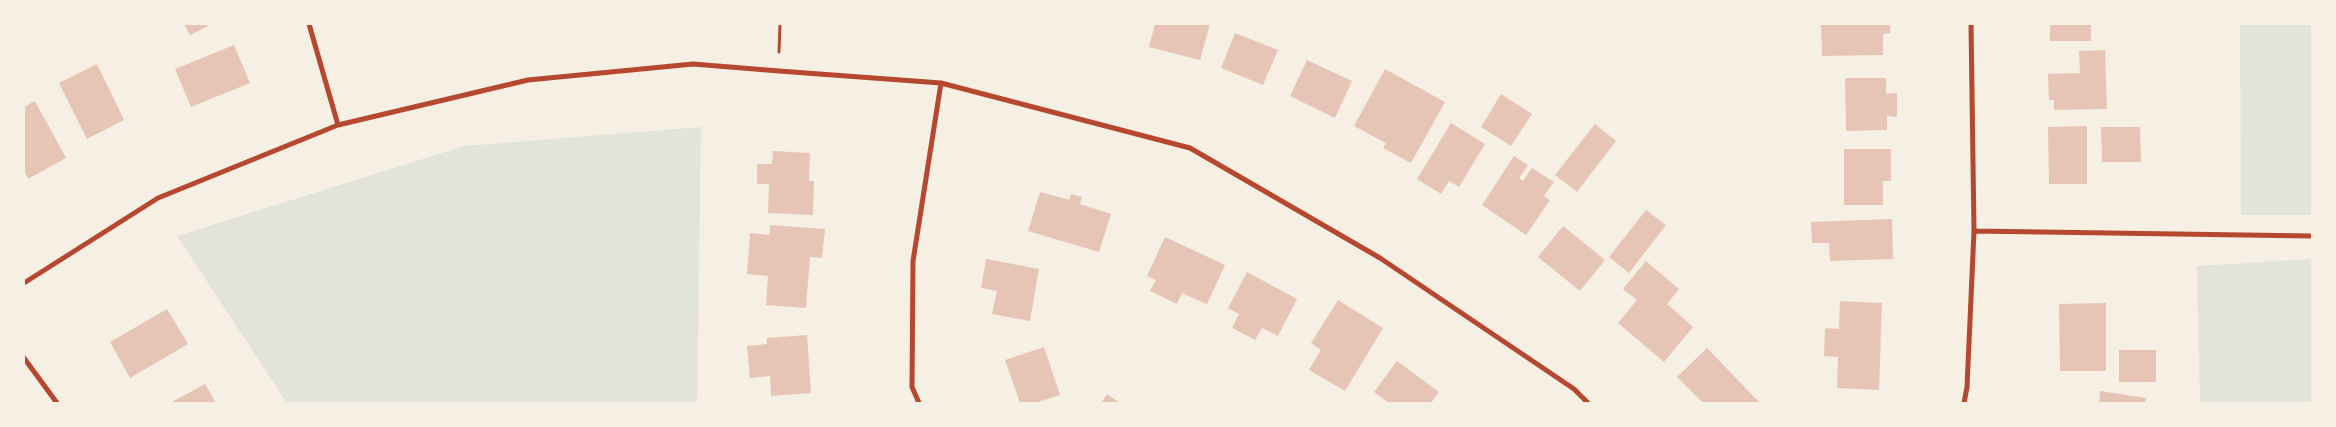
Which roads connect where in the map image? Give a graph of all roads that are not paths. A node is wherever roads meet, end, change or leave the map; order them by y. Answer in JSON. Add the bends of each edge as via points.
{"nodes":[{"id":1,"x":309,"y":24,"type":"edge"},
{"id":2,"x":1971,"y":24,"type":"edge"},
{"id":3,"x":941,"y":83,"type":"junction"},
{"id":4,"x":338,"y":125,"type":"junction"},
{"id":5,"x":1974,"y":231,"type":"junction"},
{"id":6,"x":2312,"y":236,"type":"edge"},
{"id":7,"x":24,"y":283,"type":"edge"},
{"id":8,"x":24,"y":358,"type":"edge"},
{"id":9,"x":57,"y":403,"type":"edge"},
{"id":10,"x":920,"y":403,"type":"edge"},
{"id":11,"x":1588,"y":403,"type":"edge"},
{"id":12,"x":1964,"y":403,"type":"edge"}],
"edges":[{"from":1,"to":4,"type":"street"},
{"from":2,"to":5,"type":"street"},
{"from":3,"to":4,"type":"street","via":[[693,64],[528,80]]},
{"from":3,"to":10,"type":"street","via":[[913,261],[912,387]]},
{"from":3,"to":11,"type":"street","via":[[1190,148],[1380,258],[1574,389]]},
{"from":4,"to":7,"type":"street","via":[[158,198]]},
{"from":5,"to":6,"type":"street"},
{"from":5,"to":12,"type":"street"},
{"from":8,"to":9,"type":"street"}]}
